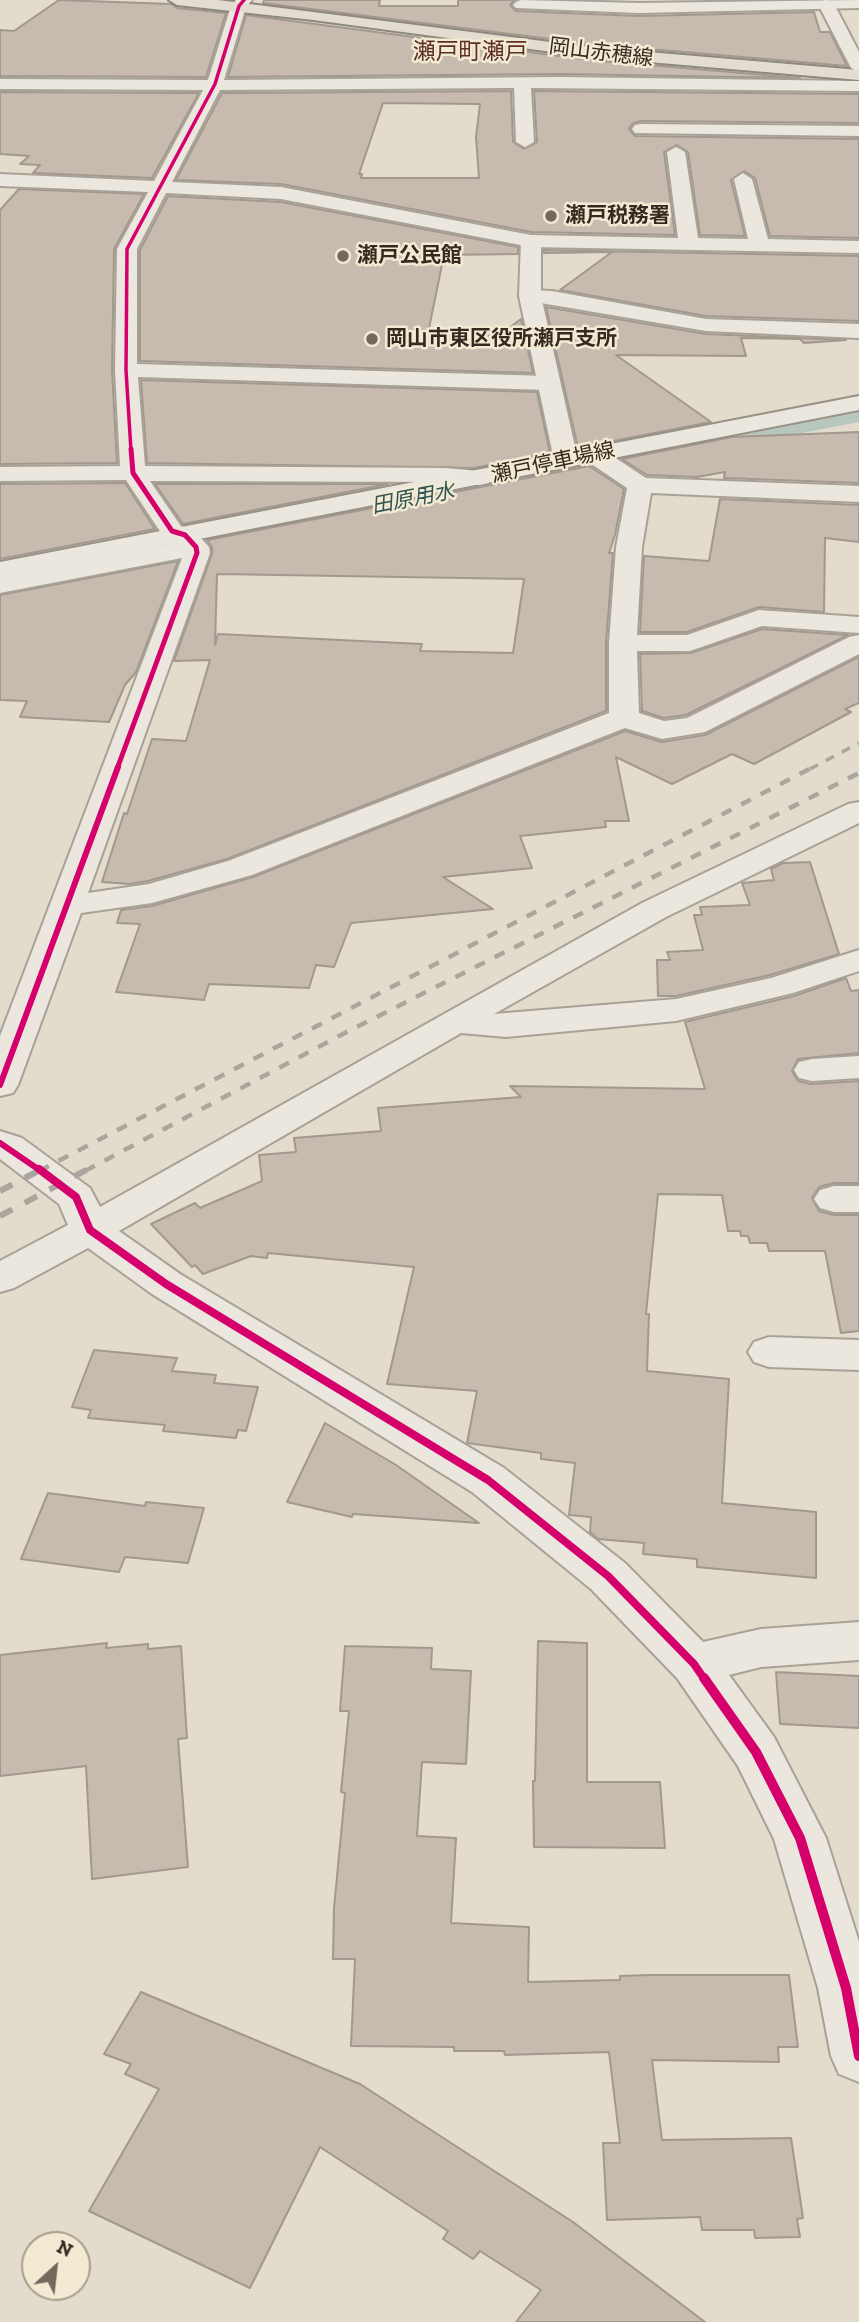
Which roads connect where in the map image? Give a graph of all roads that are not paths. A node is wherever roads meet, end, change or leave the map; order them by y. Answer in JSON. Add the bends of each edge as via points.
{"nodes":[{"id":1,"x":177,"y":0,"type":"edge"},
{"id":2,"x":824,"y":2,"type":"edge"},
{"id":3,"x":242,"y":3,"type":"edge"},
{"id":4,"x":520,"y":3,"type":"edge"},
{"id":5,"x":859,"y":3,"type":"edge"},
{"id":6,"x":512,"y":29,"type":"junction"},
{"id":7,"x":859,"y":68,"type":"edge"},
{"id":8,"x":859,"y":75,"type":"edge"},
{"id":9,"x":522,"y":83,"type":"junction"},
{"id":10,"x":0,"y":84,"type":"edge"},
{"id":11,"x":215,"y":84,"type":"junction"},
{"id":12,"x":859,"y":86,"type":"edge"},
{"id":13,"x":707,"y":97,"type":"junction"},
{"id":14,"x":641,"y":129,"type":"dead end"},
{"id":15,"x":719,"y":130,"type":"junction"},
{"id":16,"x":859,"y":131,"type":"edge"},
{"id":17,"x":525,"y":142,"type":"dead end"},
{"id":18,"x":676,"y":152,"type":"dead end"},
{"id":19,"x":743,"y":179,"type":"dead end"},
{"id":20,"x":0,"y":180,"type":"edge"},
{"id":21,"x":161,"y":187,"type":"junction"},
{"id":22,"x":531,"y":241,"type":"junction"},
{"id":23,"x":690,"y":245,"type":"junction"},
{"id":24,"x":760,"y":246,"type":"junction"},
{"id":25,"x":859,"y":247,"type":"edge"},
{"id":26,"x":530,"y":296,"type":"junction"},
{"id":27,"x":794,"y":308,"type":"dead end"},
{"id":28,"x":652,"y":315,"type":"junction"},
{"id":29,"x":859,"y":331,"type":"edge"},
{"id":30,"x":126,"y":370,"type":"junction"},
{"id":31,"x":547,"y":383,"type":"junction"},
{"id":32,"x":859,"y":403,"type":"edge"},
{"id":33,"x":580,"y":457,"type":"junction"},
{"id":34,"x":133,"y":472,"type":"junction"},
{"id":35,"x":0,"y":474,"type":"edge"},
{"id":36,"x":480,"y":478,"type":"junction"},
{"id":37,"x":640,"y":485,"type":"junction"},
{"id":38,"x":859,"y":494,"type":"edge"},
{"id":39,"x":190,"y":541,"type":"junction"},
{"id":40,"x":0,"y":570,"type":"edge"},
{"id":41,"x":0,"y":585,"type":"edge"},
{"id":42,"x":859,"y":625,"type":"edge"},
{"id":43,"x":624,"y":643,"type":"junction"},
{"id":44,"x":859,"y":643,"type":"edge"},
{"id":45,"x":624,"y":718,"type":"junction"},
{"id":46,"x":859,"y":811,"type":"edge"},
{"id":47,"x":69,"y":902,"type":"junction"},
{"id":48,"x":859,"y":960,"type":"edge"},
{"id":49,"x":455,"y":1023,"type":"junction"},
{"id":50,"x":859,"y":1067,"type":"edge"},
{"id":51,"x":812,"y":1070,"type":"dead end"},
{"id":52,"x":0,"y":1085,"type":"edge"},
{"id":53,"x":0,"y":1143,"type":"edge"},
{"id":54,"x":90,"y":1230,"type":"junction"},
{"id":55,"x":0,"y":1278,"type":"edge"},
{"id":56,"x":769,"y":1352,"type":"dead end"},
{"id":57,"x":859,"y":1355,"type":"edge"},
{"id":58,"x":859,"y":1641,"type":"edge"},
{"id":59,"x":694,"y":1664,"type":"junction"},
{"id":60,"x":859,"y":2056,"type":"edge"}],
"edges":[{"from":1,"to":3,"type":"main road","name":"岡山赤穂線"},
{"from":2,"to":4,"type":"street","via":[[639,8]]},
{"from":2,"to":5,"type":"street"},
{"from":2,"to":7,"type":"street"},
{"from":3,"to":6,"type":"main road","name":"岡山赤穂線"},
{"from":3,"to":11,"type":"street"},
{"from":4,"to":6,"type":"street"},
{"from":6,"to":8,"type":"main road","name":"岡山赤穂線","via":[[664,60]]},
{"from":9,"to":11,"type":"street"},
{"from":9,"to":13,"type":"street"},
{"from":9,"to":17,"type":"street"},
{"from":10,"to":11,"type":"street"},
{"from":11,"to":21,"type":"street"},
{"from":12,"to":13,"type":"street"},
{"from":13,"to":15,"type":"street"},
{"from":14,"to":15,"type":"street"},
{"from":15,"to":16,"type":"street"},
{"from":18,"to":23,"type":"street"},
{"from":19,"to":24,"type":"street"},
{"from":20,"to":21,"type":"street"},
{"from":21,"to":22,"type":"street","via":[[281,193]]},
{"from":21,"to":30,"type":"street","via":[[127,249]]},
{"from":22,"to":23,"type":"street"},
{"from":22,"to":26,"type":"street"},
{"from":23,"to":24,"type":"street"},
{"from":24,"to":25,"type":"street"},
{"from":26,"to":28,"type":"street"},
{"from":26,"to":31,"type":"street"},
{"from":27,"to":28,"type":"street"},
{"from":28,"to":29,"type":"street","via":[[748,328]]},
{"from":30,"to":31,"type":"street"},
{"from":30,"to":34,"type":"street"},
{"from":31,"to":33,"type":"street"},
{"from":32,"to":33,"type":"street","name":"瀬戸停車場線"},
{"from":33,"to":36,"type":"street","name":"瀬戸停車場線"},
{"from":33,"to":37,"type":"street"},
{"from":34,"to":35,"type":"street"},
{"from":34,"to":36,"type":"street"},
{"from":34,"to":39,"type":"street","via":[[173,531]]},
{"from":36,"to":39,"type":"street","name":"瀬戸停車場線"},
{"from":37,"to":38,"type":"street"},
{"from":37,"to":43,"type":"street","via":[[629,547]]},
{"from":39,"to":40,"type":"street","name":"瀬戸停車場線"},
{"from":39,"to":41,"type":"street"},
{"from":39,"to":47,"type":"street","via":[[197,553]]},
{"from":42,"to":43,"type":"street","via":[[759,618],[690,643]]},
{"from":43,"to":45,"type":"street"},
{"from":44,"to":45,"type":"street","via":[[694,726],[662,730]]},
{"from":45,"to":47,"type":"street","via":[[240,868],[152,893]]},
{"from":46,"to":49,"type":"street","via":[[654,910]]},
{"from":47,"to":52,"type":"street"},
{"from":48,"to":49,"type":"street","via":[[781,986],[676,1010],[506,1026]]},
{"from":49,"to":54,"type":"street"},
{"from":50,"to":51,"type":"street"},
{"from":53,"to":54,"type":"street","via":[[76,1197]]},
{"from":54,"to":55,"type":"street"},
{"from":54,"to":59,"type":"street","via":[[166,1284],[488,1480],[608,1576]]},
{"from":56,"to":57,"type":"street"},
{"from":58,"to":59,"type":"street","via":[[761,1648]]},
{"from":59,"to":60,"type":"street","via":[[756,1752],[800,1838],[846,1987]]}]}
